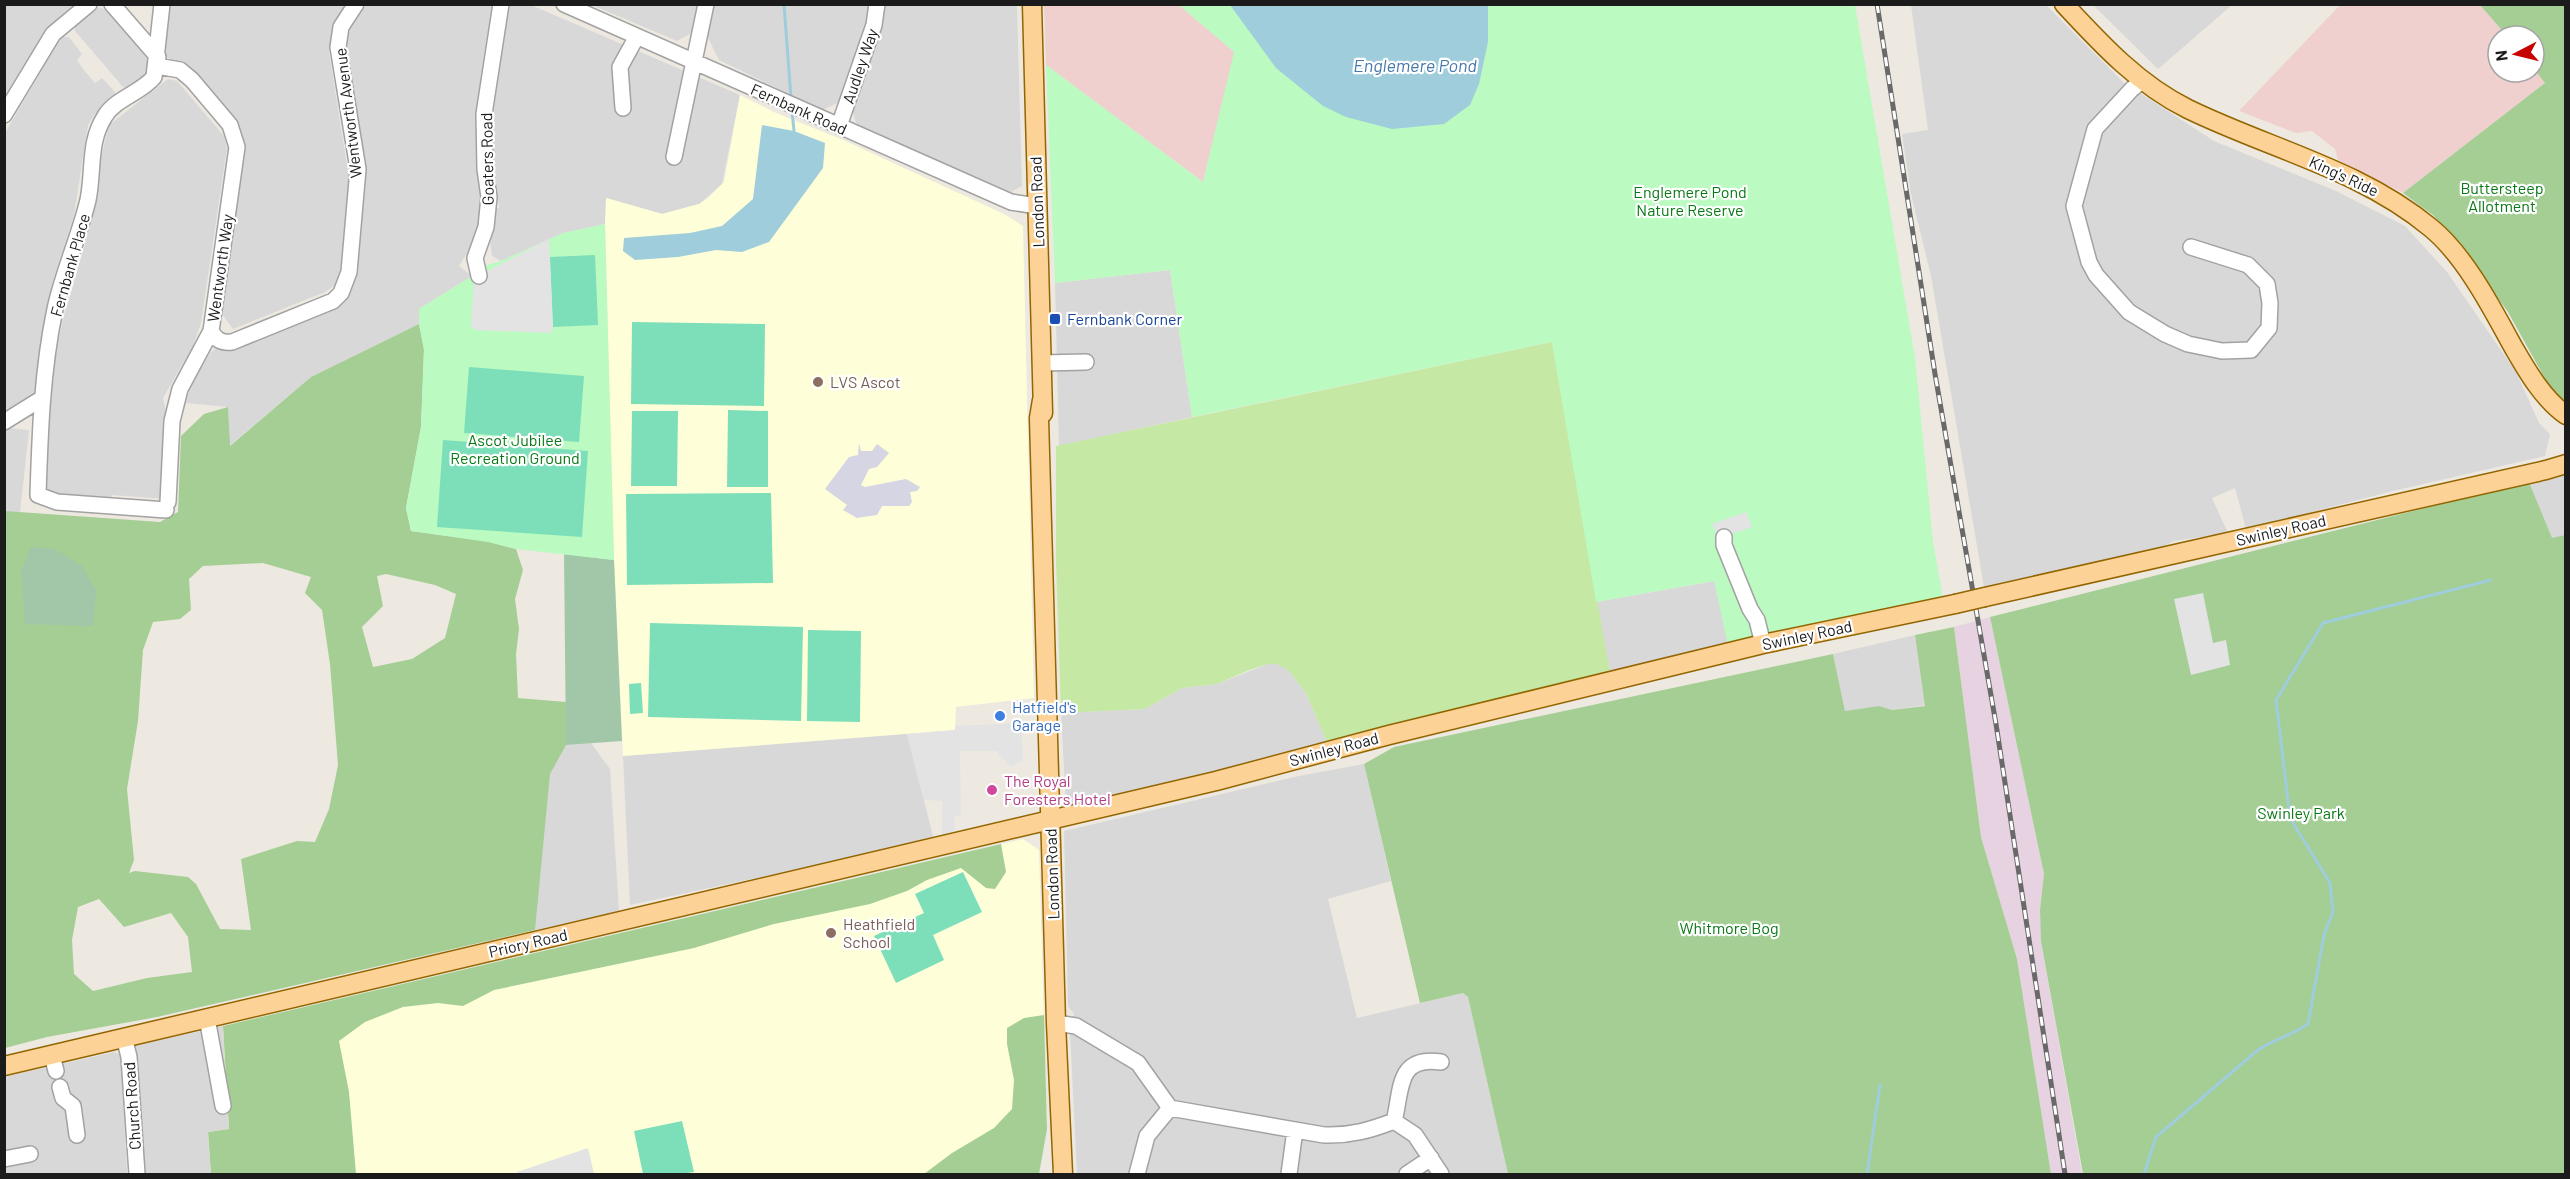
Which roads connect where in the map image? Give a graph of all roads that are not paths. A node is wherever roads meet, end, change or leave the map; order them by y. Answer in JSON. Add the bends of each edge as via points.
{"nodes":[{"id":1,"x":89,"y":4,"type":"edge"},
{"id":2,"x":112,"y":4,"type":"edge"},
{"id":3,"x":162,"y":4,"type":"edge"},
{"id":4,"x":356,"y":4,"type":"edge"},
{"id":5,"x":501,"y":4,"type":"edge"},
{"id":6,"x":706,"y":4,"type":"edge"},
{"id":7,"x":877,"y":4,"type":"edge"},
{"id":8,"x":1032,"y":4,"type":"edge"},
{"id":9,"x":2064,"y":4,"type":"edge"},
{"id":10,"x":570,"y":6,"type":"edge"},
{"id":11,"x":636,"y":38,"type":"junction"},
{"id":12,"x":694,"y":61,"type":"junction"},
{"id":13,"x":157,"y":62,"type":"junction"},
{"id":14,"x":2143,"y":80,"type":"junction"},
{"id":15,"x":623,"y":108,"type":"dead end"},
{"id":16,"x":4,"y":115,"type":"edge"},
{"id":17,"x":839,"y":126,"type":"junction"},
{"id":18,"x":674,"y":157,"type":"dead end"},
{"id":19,"x":1037,"y":206,"type":"junction"},
{"id":20,"x":2191,"y":247,"type":"dead end"},
{"id":21,"x":479,"y":276,"type":"dead end"},
{"id":22,"x":211,"y":331,"type":"junction"},
{"id":23,"x":1086,"y":362,"type":"dead end"},
{"id":24,"x":1042,"y":363,"type":"junction"},
{"id":25,"x":41,"y":399,"type":"junction"},
{"id":26,"x":2565,"y":416,"type":"edge"},
{"id":27,"x":4,"y":422,"type":"edge"},
{"id":28,"x":2565,"y":464,"type":"edge"},
{"id":29,"x":167,"y":506,"type":"joint"},
{"id":30,"x":1724,"y":537,"type":"dead end"},
{"id":31,"x":1763,"y":644,"type":"junction"},
{"id":32,"x":1051,"y":820,"type":"junction"},
{"id":33,"x":207,"y":1018,"type":"junction"},
{"id":34,"x":1056,"y":1023,"type":"junction"},
{"id":35,"x":124,"y":1037,"type":"junction"},
{"id":36,"x":1440,"y":1062,"type":"dead end"},
{"id":37,"x":4,"y":1066,"type":"edge"},
{"id":38,"x":60,"y":1087,"type":"dead end"},
{"id":39,"x":224,"y":1106,"type":"dead end"},
{"id":40,"x":1170,"y":1108,"type":"junction"},
{"id":41,"x":1394,"y":1121,"type":"junction"},
{"id":42,"x":1295,"y":1130,"type":"junction"},
{"id":43,"x":77,"y":1135,"type":"dead end"},
{"id":44,"x":30,"y":1155,"type":"dead end"},
{"id":45,"x":1431,"y":1158,"type":"junction"},
{"id":46,"x":4,"y":1159,"type":"edge"},
{"id":47,"x":137,"y":1174,"type":"edge"},
{"id":48,"x":1063,"y":1174,"type":"edge"},
{"id":49,"x":1137,"y":1174,"type":"edge"},
{"id":50,"x":1289,"y":1174,"type":"edge"},
{"id":51,"x":1407,"y":1174,"type":"edge"},
{"id":52,"x":1441,"y":1174,"type":"edge"}],
"edges":[{"from":1,"to":16,"type":"street","via":[[53,34]]},
{"from":2,"to":13,"type":"street"},
{"from":3,"to":13,"type":"street"},
{"from":4,"to":22,"type":"street","name":"Wentworth Avenue","via":[[341,27],[338,47],[358,169],[349,272],[341,292],[333,301],[232,342],[216,339]]},
{"from":5,"to":21,"type":"street","name":"Goaters Road","via":[[484,114],[489,197],[486,227],[475,258]]},
{"from":6,"to":12,"type":"street"},
{"from":7,"to":17,"type":"street","name":"Audley Way","via":[[874,25]]},
{"from":8,"to":19,"type":"main road","name":"London Road"},
{"from":9,"to":14,"type":"main road","name":"King's Ride","via":[[2113,56]]},
{"from":10,"to":11,"type":"street","name":"Fernbank Road"},
{"from":11,"to":12,"type":"street","name":"Fernbank Road"},
{"from":11,"to":15,"type":"street","via":[[620,67]]},
{"from":12,"to":17,"type":"street","name":"Fernbank Road"},
{"from":12,"to":18,"type":"street"},
{"from":13,"to":22,"type":"street","name":"Wentworth Way","via":[[180,70],[192,80],[230,125],[237,147]]},
{"from":13,"to":25,"type":"street","name":"Fernbank Place","via":[[154,77],[106,114],[94,136],[88,196],[56,308]]},
{"from":14,"to":20,"type":"street","via":[[2095,129],[2074,206],[2089,262],[2129,312],[2165,334],[2188,344],[2222,351],[2251,350],[2269,328],[2266,284],[2248,265]]},
{"from":14,"to":26,"type":"main road","name":"King's Ride","via":[[2187,109],[2337,171],[2409,210],[2458,258],[2528,373]]},
{"from":17,"to":19,"type":"street","name":"Fernbank Road","via":[[1011,202]]},
{"from":19,"to":24,"type":"main road","name":"London Road"},
{"from":22,"to":29,"type":"street","name":"Wentworth Way","via":[[180,389],[172,421]]},
{"from":23,"to":24,"type":"street"},
{"from":24,"to":32,"type":"main road","name":"London Road"},
{"from":25,"to":27,"type":"street"},
{"from":25,"to":29,"type":"street","name":"Fernbank Place","via":[[38,495],[57,502]]},
{"from":28,"to":31,"type":"main road","name":"Swinley Road","bridge":true,"via":[[1955,604]]},
{"from":30,"to":31,"type":"street"},
{"from":31,"to":32,"type":"main road","name":"Swinley Road"},
{"from":32,"to":33,"type":"main road","name":"Priory Road"},
{"from":32,"to":34,"type":"main road","name":"London Road"},
{"from":33,"to":35,"type":"main road","name":"Priory Road"},
{"from":33,"to":39,"type":"street"},
{"from":34,"to":40,"type":"street","via":[[1076,1026],[1138,1064]]},
{"from":34,"to":48,"type":"main road","name":"London Road"},
{"from":35,"to":37,"type":"main road","name":"Priory Road","via":[[54,1063]]},
{"from":35,"to":47,"type":"street","name":"Church Road","via":[[129,1057]]},
{"from":36,"to":41,"type":"street","via":[[1427,1060],[1405,1072],[1398,1089]]},
{"from":38,"to":43,"type":"street","via":[[63,1098],[73,1106]]},
{"from":40,"to":42,"type":"street"},
{"from":40,"to":49,"type":"street","via":[[1147,1137]]},
{"from":41,"to":42,"type":"street","via":[[1341,1136]]},
{"from":41,"to":45,"type":"street","via":[[1415,1135]]},
{"from":42,"to":50,"type":"street"},
{"from":44,"to":46,"type":"street"},
{"from":45,"to":51,"type":"street"},
{"from":45,"to":52,"type":"street"}]}
